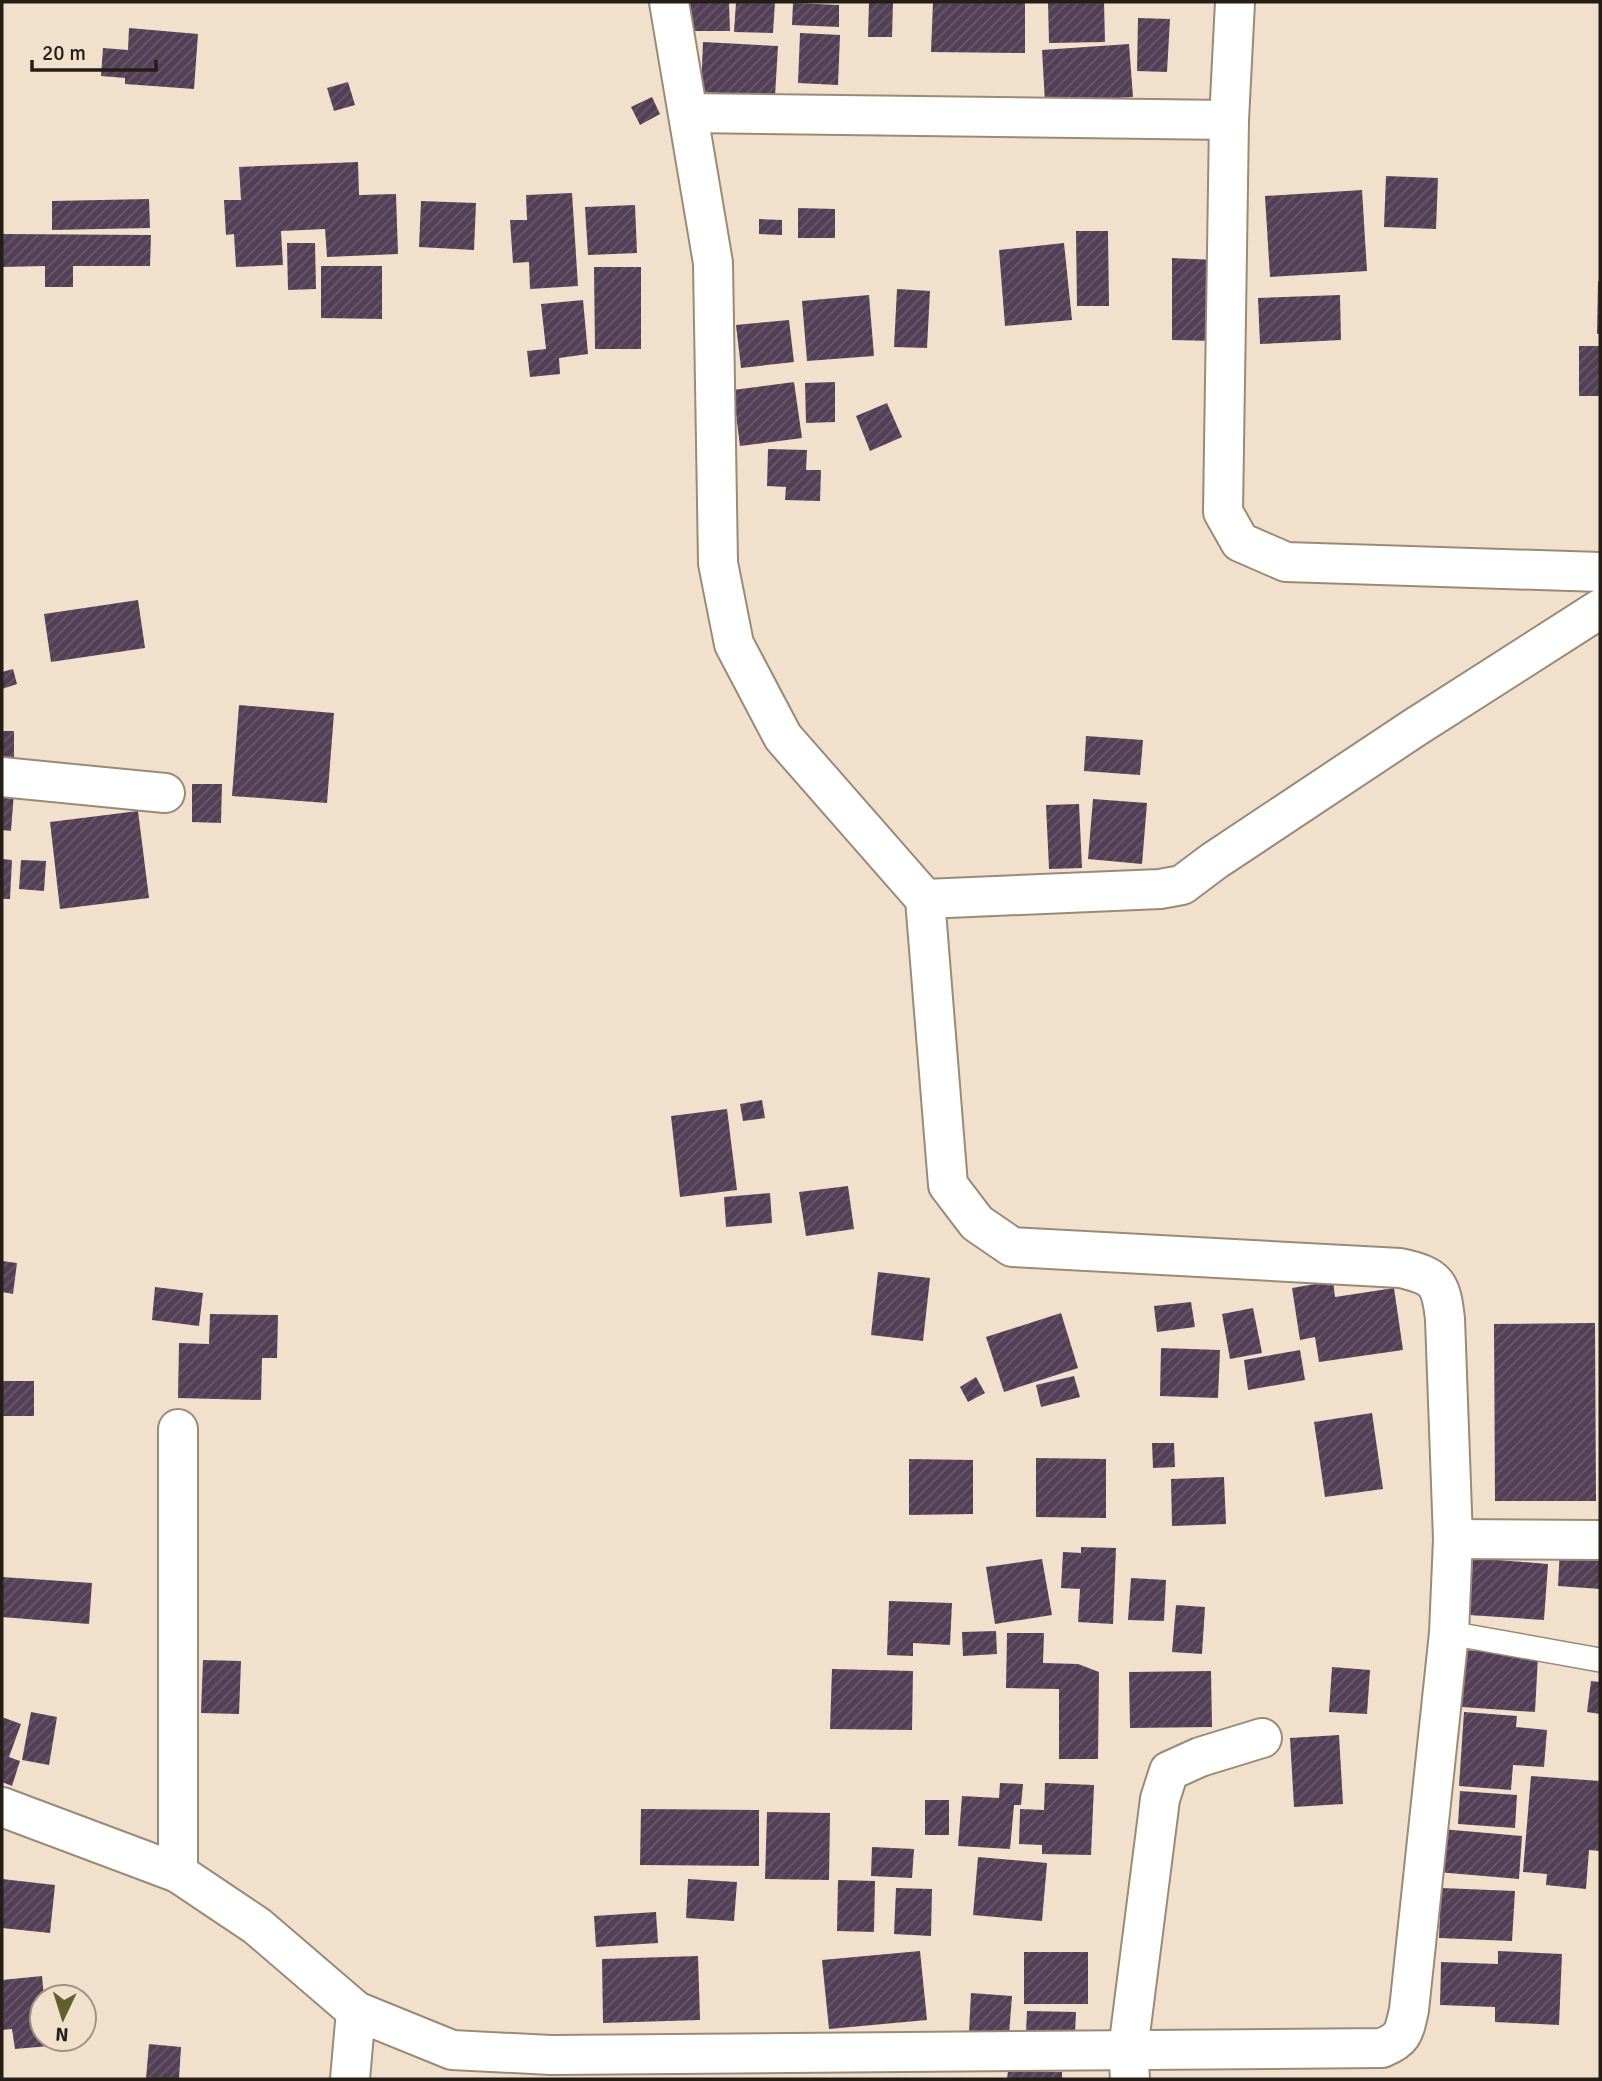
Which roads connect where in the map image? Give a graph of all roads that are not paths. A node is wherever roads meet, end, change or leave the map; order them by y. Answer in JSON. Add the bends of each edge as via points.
{"nodes":[{"id":1,"x":669,"y":2,"type":"edge"},
{"id":2,"x":1234,"y":2,"type":"edge"},
{"id":3,"x":688,"y":113,"type":"junction"},
{"id":4,"x":1229,"y":120,"type":"junction"},
{"id":5,"x":1600,"y":572,"type":"edge"},
{"id":6,"x":1600,"y":609,"type":"edge"},
{"id":7,"x":2,"y":777,"type":"edge"},
{"id":8,"x":165,"y":793,"type":"dead end"},
{"id":9,"x":925,"y":899,"type":"junction"},
{"id":10,"x":178,"y":1429,"type":"dead end"},
{"id":11,"x":1453,"y":1539,"type":"junction"},
{"id":12,"x":1600,"y":1540,"type":"edge"},
{"id":13,"x":1449,"y":1633,"type":"junction"},
{"id":14,"x":1600,"y":1660,"type":"edge"},
{"id":15,"x":1262,"y":1738,"type":"dead end"},
{"id":16,"x":2,"y":1807,"type":"edge"},
{"id":17,"x":177,"y":1873,"type":"junction"},
{"id":18,"x":356,"y":2011,"type":"junction"},
{"id":19,"x":1129,"y":2065,"type":"edge"},
{"id":20,"x":551,"y":2067,"type":"edge"},
{"id":21,"x":350,"y":2079,"type":"edge"}],
"edges":[{"from":1,"to":3,"type":"street"},
{"from":2,"to":4,"type":"street"},
{"from":3,"to":4,"type":"street"},
{"from":3,"to":9,"type":"street","via":[[713,263],[718,563],[734,645],[783,737]]},
{"from":4,"to":5,"type":"street","via":[[1223,512],[1240,542],[1286,562]]},
{"from":6,"to":9,"type":"street","via":[[1182,885]]},
{"from":7,"to":8,"type":"street"},
{"from":9,"to":11,"type":"street","via":[[948,1185],[977,1223],[1012,1247],[1426,1273],[1442,1292],[1445,1319]]},
{"from":10,"to":17,"type":"street"},
{"from":11,"to":12,"type":"street"},
{"from":11,"to":13,"type":"street"},
{"from":13,"to":14,"type":"lane"},
{"from":13,"to":19,"type":"street","via":[[1409,2010],[1398,2041],[1382,2048]]},
{"from":15,"to":19,"type":"street","via":[[1169,1771],[1160,1799]]},
{"from":16,"to":17,"type":"street"},
{"from":17,"to":18,"type":"street","via":[[257,1926]]},
{"from":18,"to":20,"type":"street","via":[[452,2050]]},
{"from":18,"to":21,"type":"street"},
{"from":19,"to":20,"type":"street"}]}
